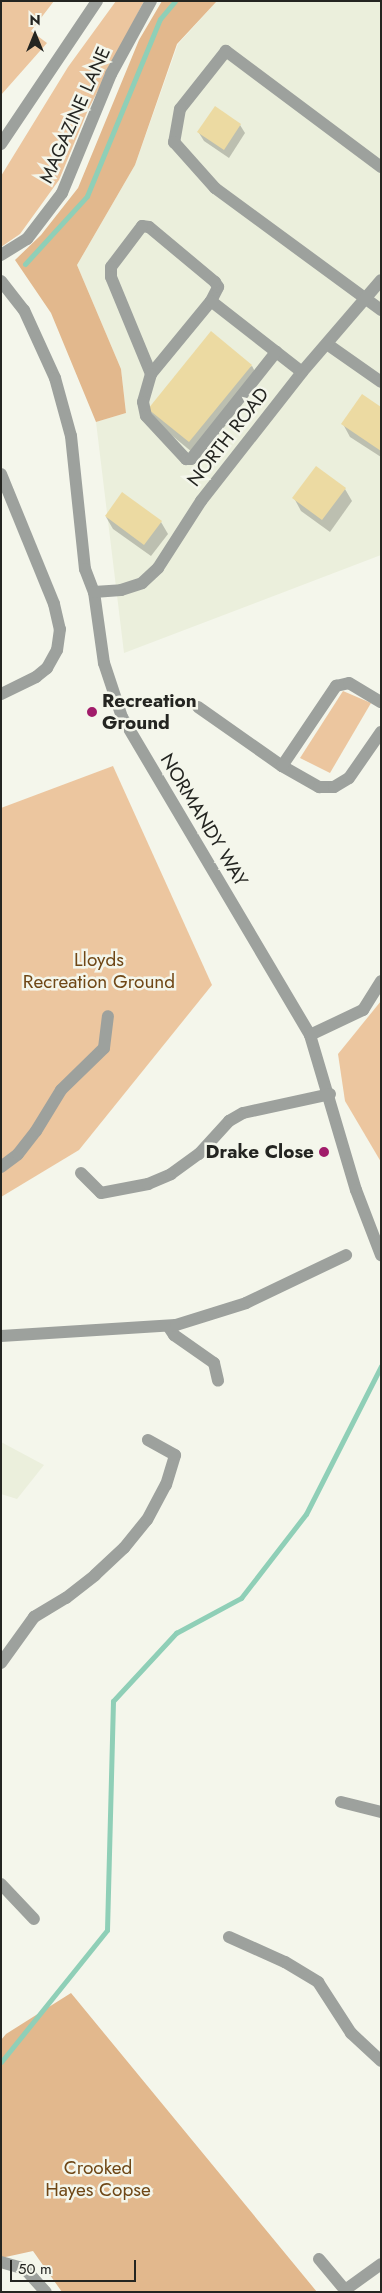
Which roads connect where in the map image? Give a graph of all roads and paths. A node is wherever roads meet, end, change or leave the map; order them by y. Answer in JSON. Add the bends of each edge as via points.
{"nodes":[{"id":1,"x":98,"y":1,"type":"edge"},
{"id":2,"x":151,"y":1,"type":"edge"},
{"id":3,"x":1,"y":144,"type":"edge"},
{"id":4,"x":381,"y":166,"type":"edge"},
{"id":5,"x":1,"y":255,"type":"edge"},
{"id":6,"x":381,"y":280,"type":"edge"},
{"id":7,"x":1,"y":281,"type":"edge"},
{"id":8,"x":211,"y":300,"type":"junction"},
{"id":9,"x":365,"y":300,"type":"junction"},
{"id":10,"x":381,"y":310,"type":"edge"},
{"id":11,"x":327,"y":344,"type":"junction"},
{"id":12,"x":276,"y":352,"type":"junction"},
{"id":13,"x":302,"y":372,"type":"junction"},
{"id":14,"x":151,"y":374,"type":"junction"},
{"id":15,"x":381,"y":382,"type":"edge"},
{"id":16,"x":1,"y":474,"type":"edge"},
{"id":17,"x":94,"y":592,"type":"junction"},
{"id":18,"x":1,"y":694,"type":"edge"},
{"id":19,"x":381,"y":702,"type":"edge"},
{"id":20,"x":198,"y":707,"type":"dead end"},
{"id":21,"x":381,"y":732,"type":"edge"},
{"id":22,"x":282,"y":766,"type":"junction"},
{"id":23,"x":381,"y":981,"type":"edge"},
{"id":24,"x":108,"y":1016,"type":"dead end"},
{"id":25,"x":310,"y":1035,"type":"junction"},
{"id":26,"x":330,"y":1094,"type":"junction"},
{"id":27,"x":1,"y":1167,"type":"edge"},
{"id":28,"x":81,"y":1173,"type":"dead end"},
{"id":29,"x":346,"y":1255,"type":"dead end"},
{"id":30,"x":381,"y":1255,"type":"edge"},
{"id":31,"x":168,"y":1326,"type":"junction"},
{"id":32,"x":1,"y":1336,"type":"edge"},
{"id":33,"x":218,"y":1381,"type":"dead end"},
{"id":34,"x":148,"y":1440,"type":"dead end"},
{"id":35,"x":1,"y":1663,"type":"edge"},
{"id":36,"x":341,"y":1802,"type":"dead end"},
{"id":37,"x":381,"y":1812,"type":"edge"},
{"id":38,"x":1,"y":1884,"type":"edge"},
{"id":39,"x":34,"y":1919,"type":"dead end"},
{"id":40,"x":229,"y":1937,"type":"dead end"},
{"id":41,"x":381,"y":2061,"type":"edge"},
{"id":42,"x":319,"y":2259,"type":"dead end"},
{"id":43,"x":1,"y":2262,"type":"edge"},
{"id":44,"x":381,"y":2264,"type":"edge"},
{"id":45,"x":46,"y":2292,"type":"edge"}],
"edges":[{"from":1,"to":3,"type":"street"},
{"from":2,"to":5,"type":"street","name":"MAGAZINE LANE","via":[[111,74],[62,193],[26,239]]},
{"from":4,"to":9,"type":"street","via":[[226,51],[180,109],[174,142],[215,188]]},
{"from":6,"to":9,"type":"street","name":"NORTH ROAD"},
{"from":7,"to":17,"type":"street","name":"NORMANDY WAY","via":[[24,310],[55,378],[71,436],[85,569]]},
{"from":8,"to":12,"type":"street"},
{"from":8,"to":14,"type":"street"},
{"from":8,"to":14,"type":"street","via":[[218,287],[215,282],[149,227],[142,226],[110,272]]},
{"from":9,"to":10,"type":"street"},
{"from":9,"to":11,"type":"street","name":"NORTH ROAD"},
{"from":11,"to":13,"type":"street","name":"NORTH ROAD"},
{"from":11,"to":15,"type":"street"},
{"from":12,"to":13,"type":"street"},
{"from":12,"to":14,"type":"street","via":[[191,459],[186,459],[146,416],[143,402]]},
{"from":13,"to":17,"type":"street","name":"NORTH ROAD","via":[[201,501],[158,568],[142,583],[121,590]]},
{"from":16,"to":18,"type":"street","via":[[54,604],[60,629],[57,650],[47,668]]},
{"from":17,"to":25,"type":"street","name":"NORMANDY WAY","via":[[104,662],[122,717]]},
{"from":19,"to":22,"type":"street","via":[[349,682],[336,686]]},
{"from":20,"to":22,"type":"street"},
{"from":21,"to":22,"type":"street","via":[[349,778],[334,787],[319,787]]},
{"from":23,"to":25,"type":"street","via":[[363,1010]]},
{"from":24,"to":27,"type":"street","via":[[104,1048],[61,1090],[36,1131],[18,1154]]},
{"from":25,"to":26,"type":"street","name":"NORMANDY WAY"},
{"from":26,"to":28,"type":"street","via":[[243,1113],[172,1174],[148,1184],[101,1193]]},
{"from":26,"to":30,"type":"street","name":"NORMANDY WAY","via":[[356,1190]]},
{"from":29,"to":31,"type":"street","via":[[246,1303]]},
{"from":31,"to":32,"type":"street"},
{"from":31,"to":33,"type":"street","via":[[214,1363]]},
{"from":34,"to":35,"type":"street","via":[[175,1455],[166,1485],[146,1520],[124,1548],[95,1575],[34,1617]]},
{"from":36,"to":37,"type":"street"},
{"from":38,"to":39,"type":"street"},
{"from":40,"to":41,"type":"street","via":[[285,1962],[318,1982],[351,2033]]},
{"from":42,"to":44,"type":"street","via":[[345,2290]]},
{"from":43,"to":45,"type":"street","via":[[25,2269]]}]}
